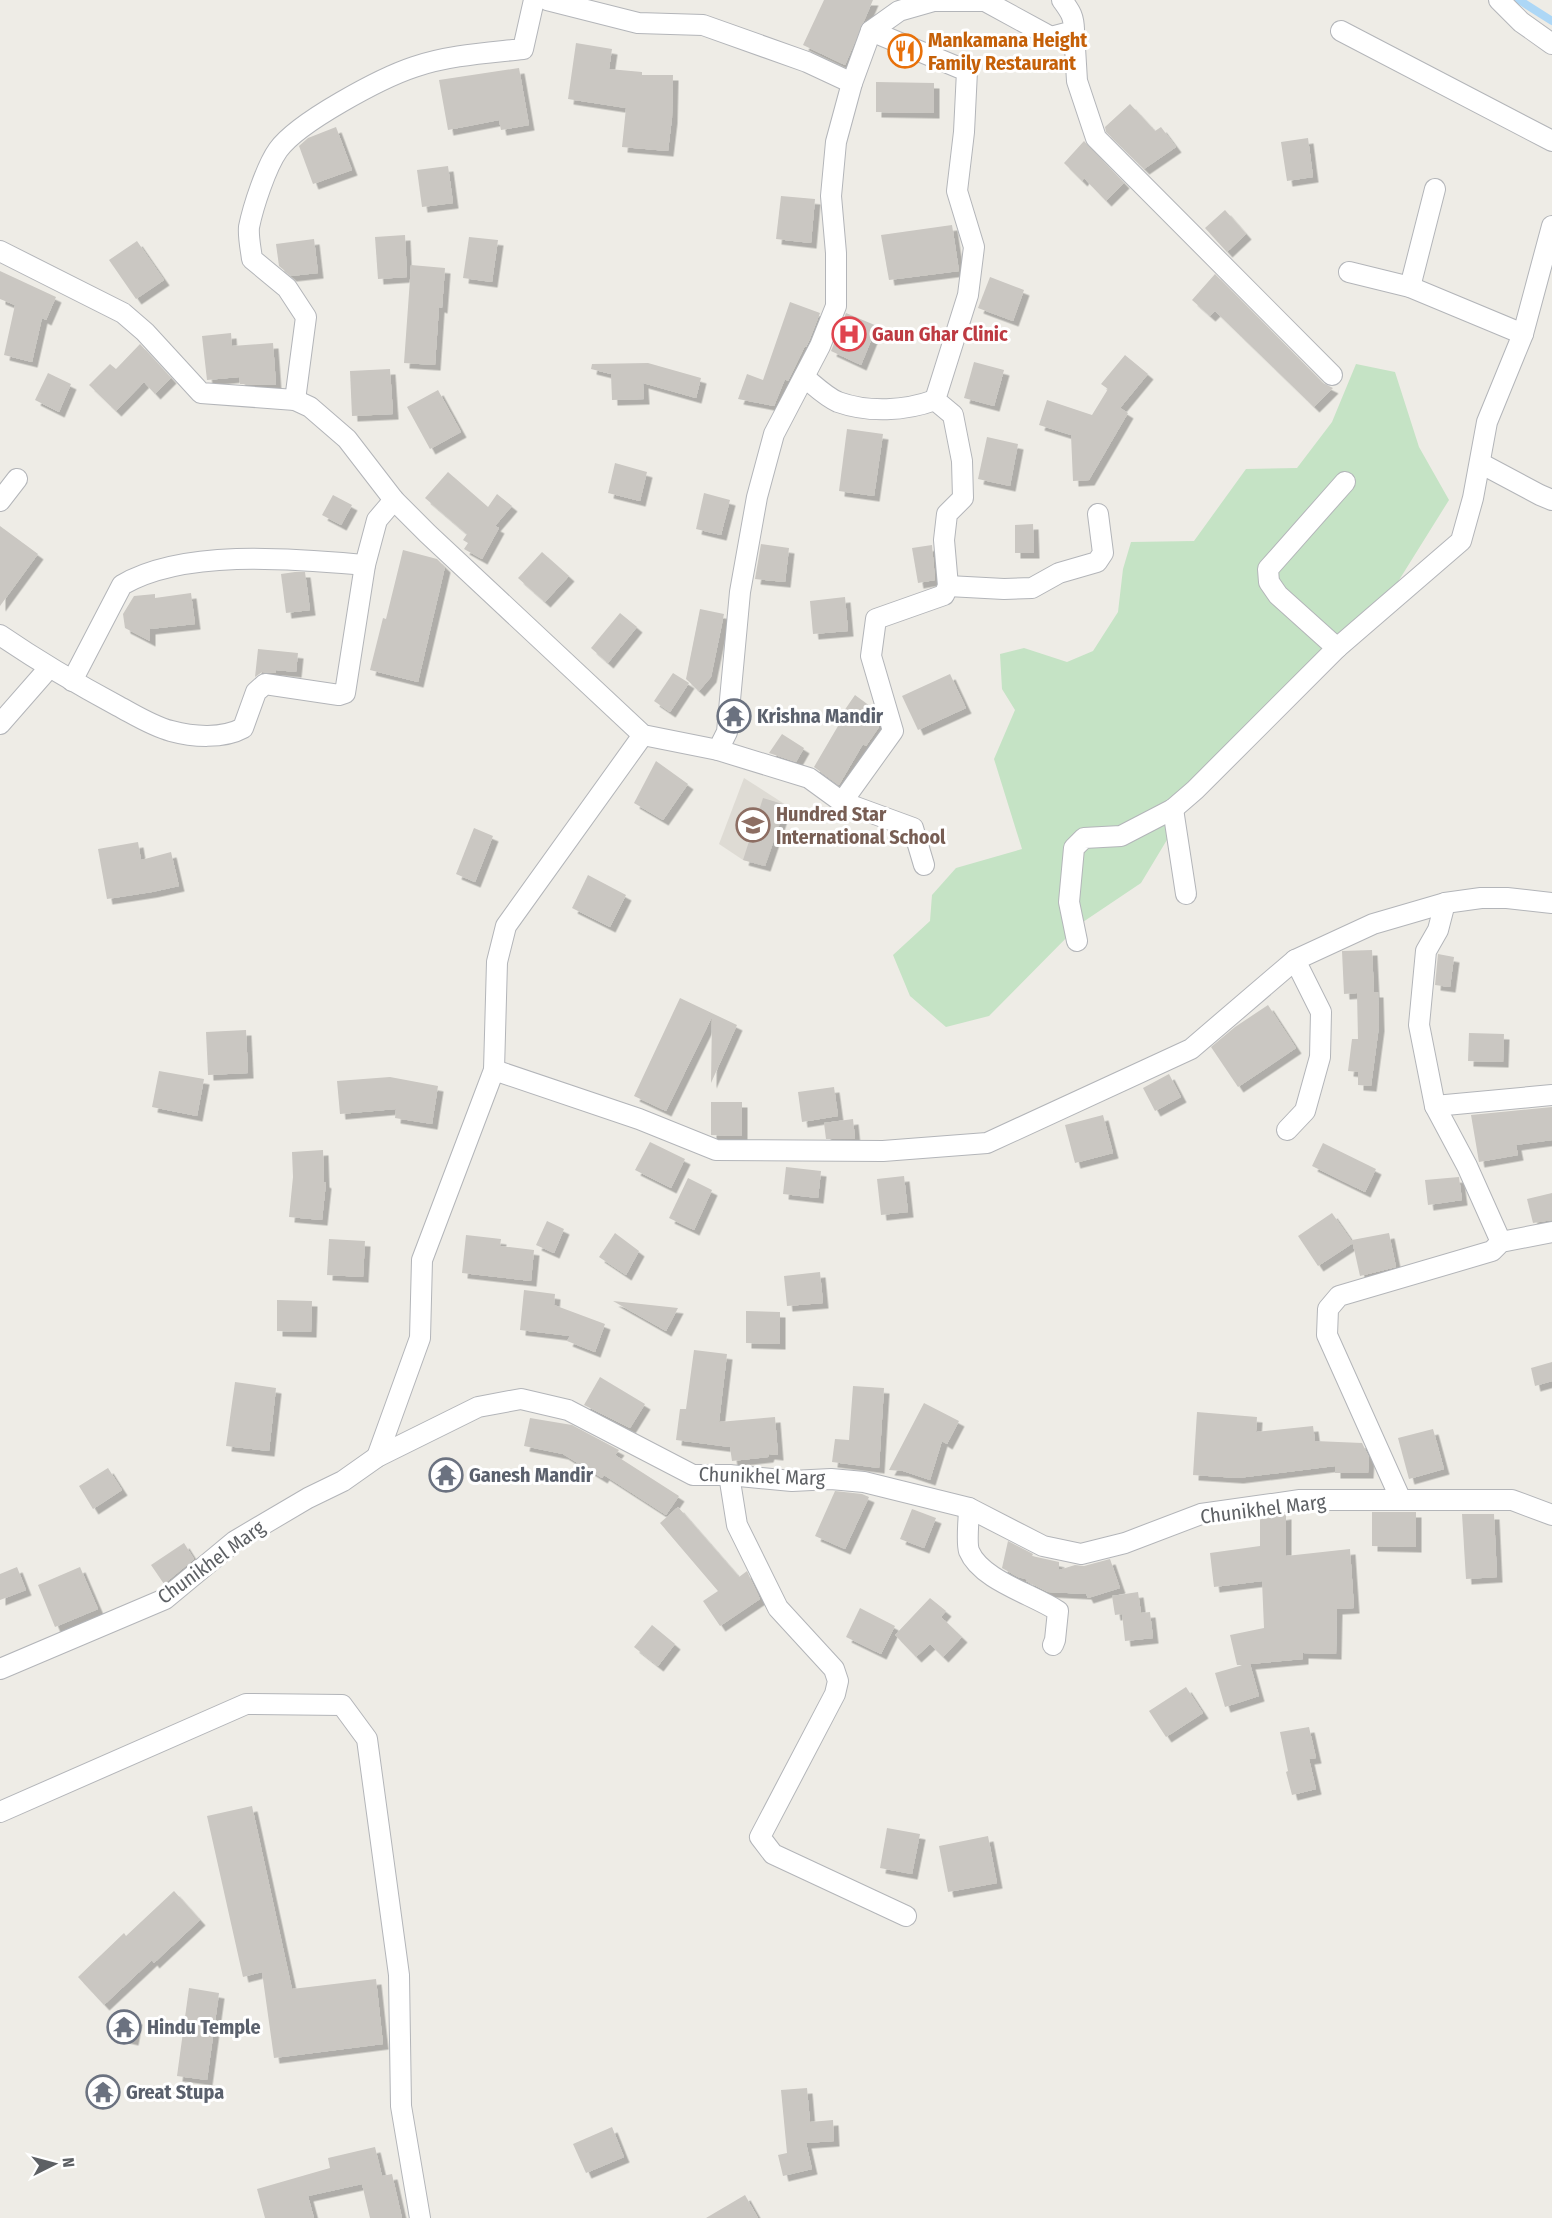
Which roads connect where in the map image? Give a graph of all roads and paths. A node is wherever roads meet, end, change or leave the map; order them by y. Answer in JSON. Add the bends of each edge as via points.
{"nodes":[{"id":1,"x":534,"y":0,"type":"edge"},
{"id":2,"x":547,"y":0,"type":"edge"},
{"id":3,"x":1062,"y":0,"type":"edge"},
{"id":4,"x":1499,"y":0,"type":"edge"},
{"id":5,"x":894,"y":6,"type":"edge"},
{"id":6,"x":871,"y":31,"type":"junction"},
{"id":7,"x":1074,"y":31,"type":"junction"},
{"id":8,"x":1341,"y":31,"type":"dead end"},
{"id":9,"x":1552,"y":44,"type":"edge"},
{"id":10,"x":852,"y":83,"type":"junction"},
{"id":11,"x":1552,"y":141,"type":"edge"},
{"id":12,"x":1435,"y":189,"type":"dead end"},
{"id":13,"x":1552,"y":226,"type":"edge"},
{"id":14,"x":0,"y":251,"type":"edge"},
{"id":15,"x":1349,"y":272,"type":"dead end"},
{"id":16,"x":1410,"y":287,"type":"junction"},
{"id":17,"x":1523,"y":334,"type":"junction"},
{"id":18,"x":1332,"y":375,"type":"dead end"},
{"id":19,"x":804,"y":377,"type":"junction"},
{"id":20,"x":295,"y":400,"type":"junction"},
{"id":21,"x":935,"y":400,"type":"junction"},
{"id":22,"x":1480,"y":463,"type":"junction"},
{"id":23,"x":17,"y":479,"type":"dead end"},
{"id":24,"x":1345,"y":482,"type":"dead end"},
{"id":25,"x":394,"y":500,"type":"junction"},
{"id":26,"x":1552,"y":500,"type":"edge"},
{"id":27,"x":0,"y":501,"type":"edge"},
{"id":28,"x":1098,"y":514,"type":"dead end"},
{"id":29,"x":365,"y":566,"type":"junction"},
{"id":30,"x":948,"y":586,"type":"junction"},
{"id":31,"x":0,"y":635,"type":"edge"},
{"id":32,"x":1336,"y":648,"type":"junction"},
{"id":33,"x":49,"y":668,"type":"junction"},
{"id":34,"x":72,"y":681,"type":"junction"},
{"id":35,"x":0,"y":724,"type":"edge"},
{"id":36,"x":644,"y":735,"type":"junction"},
{"id":37,"x":718,"y":750,"type":"junction"},
{"id":38,"x":842,"y":802,"type":"junction"},
{"id":39,"x":1173,"y":809,"type":"junction"},
{"id":40,"x":924,"y":866,"type":"dead end"},
{"id":41,"x":1186,"y":894,"type":"dead end"},
{"id":42,"x":1445,"y":903,"type":"junction"},
{"id":43,"x":1552,"y":903,"type":"edge"},
{"id":44,"x":1077,"y":941,"type":"dead end"},
{"id":45,"x":1295,"y":960,"type":"junction"},
{"id":46,"x":494,"y":1070,"type":"junction"},
{"id":47,"x":1552,"y":1095,"type":"edge"},
{"id":48,"x":1435,"y":1106,"type":"junction"},
{"id":49,"x":1287,"y":1130,"type":"dead end"},
{"id":50,"x":1552,"y":1232,"type":"edge"},
{"id":51,"x":1501,"y":1242,"type":"junction"},
{"id":52,"x":377,"y":1457,"type":"junction"},
{"id":53,"x":729,"y":1475,"type":"junction"},
{"id":54,"x":1401,"y":1500,"type":"junction"},
{"id":55,"x":969,"y":1508,"type":"junction"},
{"id":56,"x":1552,"y":1515,"type":"edge"},
{"id":57,"x":1053,"y":1645,"type":"dead end"},
{"id":58,"x":0,"y":1670,"type":"edge"},
{"id":59,"x":0,"y":1812,"type":"edge"},
{"id":60,"x":906,"y":1916,"type":"dead end"},
{"id":61,"x":420,"y":2218,"type":"edge"}],
"edges":[{"from":1,"to":20,"type":"street","via":[[523,49],[468,55],[415,67],[364,89],[295,133],[278,150],[261,186],[249,230],[252,259],[287,288],[306,317]]},
{"from":2,"to":10,"type":"street","via":[[638,23],[703,25],[807,62]]},
{"from":3,"to":7,"type":"street","via":[[1072,11]]},
{"from":4,"to":9,"type":"street"},
{"from":5,"to":6,"type":"street"},
{"from":5,"to":7,"type":"street","via":[[985,1],[1051,37]]},
{"from":6,"to":10,"type":"street"},
{"from":6,"to":21,"type":"street","via":[[967,71],[957,191],[974,247],[968,295]]},
{"from":7,"to":18,"type":"street","via":[[1077,81],[1096,138]]},
{"from":8,"to":11,"type":"street"},
{"from":10,"to":19,"type":"street","via":[[837,142],[831,196],[836,306]]},
{"from":12,"to":16,"type":"street"},
{"from":13,"to":17,"type":"street"},
{"from":14,"to":20,"type":"street","via":[[123,313],[201,393]]},
{"from":15,"to":16,"type":"street"},
{"from":16,"to":17,"type":"street"},
{"from":17,"to":22,"type":"street","via":[[1487,422]]},
{"from":19,"to":21,"type":"street","via":[[837,401],[875,410],[916,407]]},
{"from":19,"to":37,"type":"street","via":[[774,434],[757,497],[740,592],[727,732]]},
{"from":20,"to":25,"type":"street","via":[[310,406],[347,439]]},
{"from":21,"to":30,"type":"street","via":[[953,415],[962,461],[963,498],[947,514],[944,540]]},
{"from":22,"to":26,"type":"street"},
{"from":22,"to":32,"type":"street","via":[[1461,541]]},
{"from":23,"to":27,"type":"street"},
{"from":24,"to":32,"type":"street","via":[[1268,569],[1269,582],[1278,595]]},
{"from":25,"to":29,"type":"street","via":[[377,520]]},
{"from":25,"to":36,"type":"street"},
{"from":28,"to":30,"type":"street","via":[[1102,553],[1097,562],[1059,573],[1032,588]]},
{"from":29,"to":34,"type":"street","via":[[300,559],[203,561],[137,576],[122,585]]},
{"from":29,"to":34,"type":"street","via":[[345,693],[265,684],[256,692],[243,728],[227,735],[202,736],[159,727]]},
{"from":30,"to":38,"type":"street","via":[[944,595],[876,619],[871,656],[893,731]]},
{"from":31,"to":33,"type":"street"},
{"from":32,"to":39,"type":"street"},
{"from":33,"to":34,"type":"street"},
{"from":33,"to":35,"type":"street"},
{"from":36,"to":37,"type":"street"},
{"from":36,"to":46,"type":"street","via":[[506,926],[497,962]]},
{"from":37,"to":38,"type":"street","via":[[808,778]]},
{"from":38,"to":40,"type":"street","via":[[913,828]]},
{"from":39,"to":41,"type":"street"},
{"from":39,"to":44,"type":"street","via":[[1120,836],[1084,838],[1074,848],[1069,902]]},
{"from":42,"to":43,"type":"street","via":[[1507,898]]},
{"from":42,"to":45,"type":"street","via":[[1373,924]]},
{"from":42,"to":48,"type":"street","via":[[1438,930],[1426,951],[1419,1025]]},
{"from":45,"to":46,"type":"street","via":[[1191,1049],[987,1143],[882,1151],[716,1150],[639,1119]]},
{"from":45,"to":49,"type":"street","via":[[1321,1012],[1320,1057],[1305,1111]]},
{"from":46,"to":52,"type":"street","via":[[422,1260],[420,1338]]},
{"from":47,"to":48,"type":"street"},
{"from":48,"to":51,"type":"street"},
{"from":50,"to":51,"type":"street"},
{"from":51,"to":54,"type":"street","via":[[1492,1251],[1340,1296],[1328,1309],[1327,1335]]},
{"from":52,"to":53,"type":"street","name":"Chunikhel Marg","via":[[478,1407],[521,1399],[568,1410],[693,1475]]},
{"from":52,"to":58,"type":"street","name":"Chunikhel Marg","via":[[235,1541],[165,1599]]},
{"from":53,"to":55,"type":"street","name":"Chunikhel Marg","via":[[864,1482]]},
{"from":53,"to":60,"type":"street","via":[[737,1525],[778,1608],[834,1669],[838,1681],[835,1694],[760,1837],[772,1854]]},
{"from":54,"to":55,"type":"street","name":"Chunikhel Marg","via":[[1300,1500],[1201,1514],[1125,1543],[1081,1554],[1043,1546]]},
{"from":54,"to":56,"type":"street","name":"Chunikhel Marg","via":[[1512,1500]]},
{"from":55,"to":57,"type":"street","via":[[969,1550],[989,1575],[1058,1611]]},
{"from":59,"to":61,"type":"street","via":[[246,1704],[342,1705],[367,1739],[399,1975],[401,2106]]}]}
